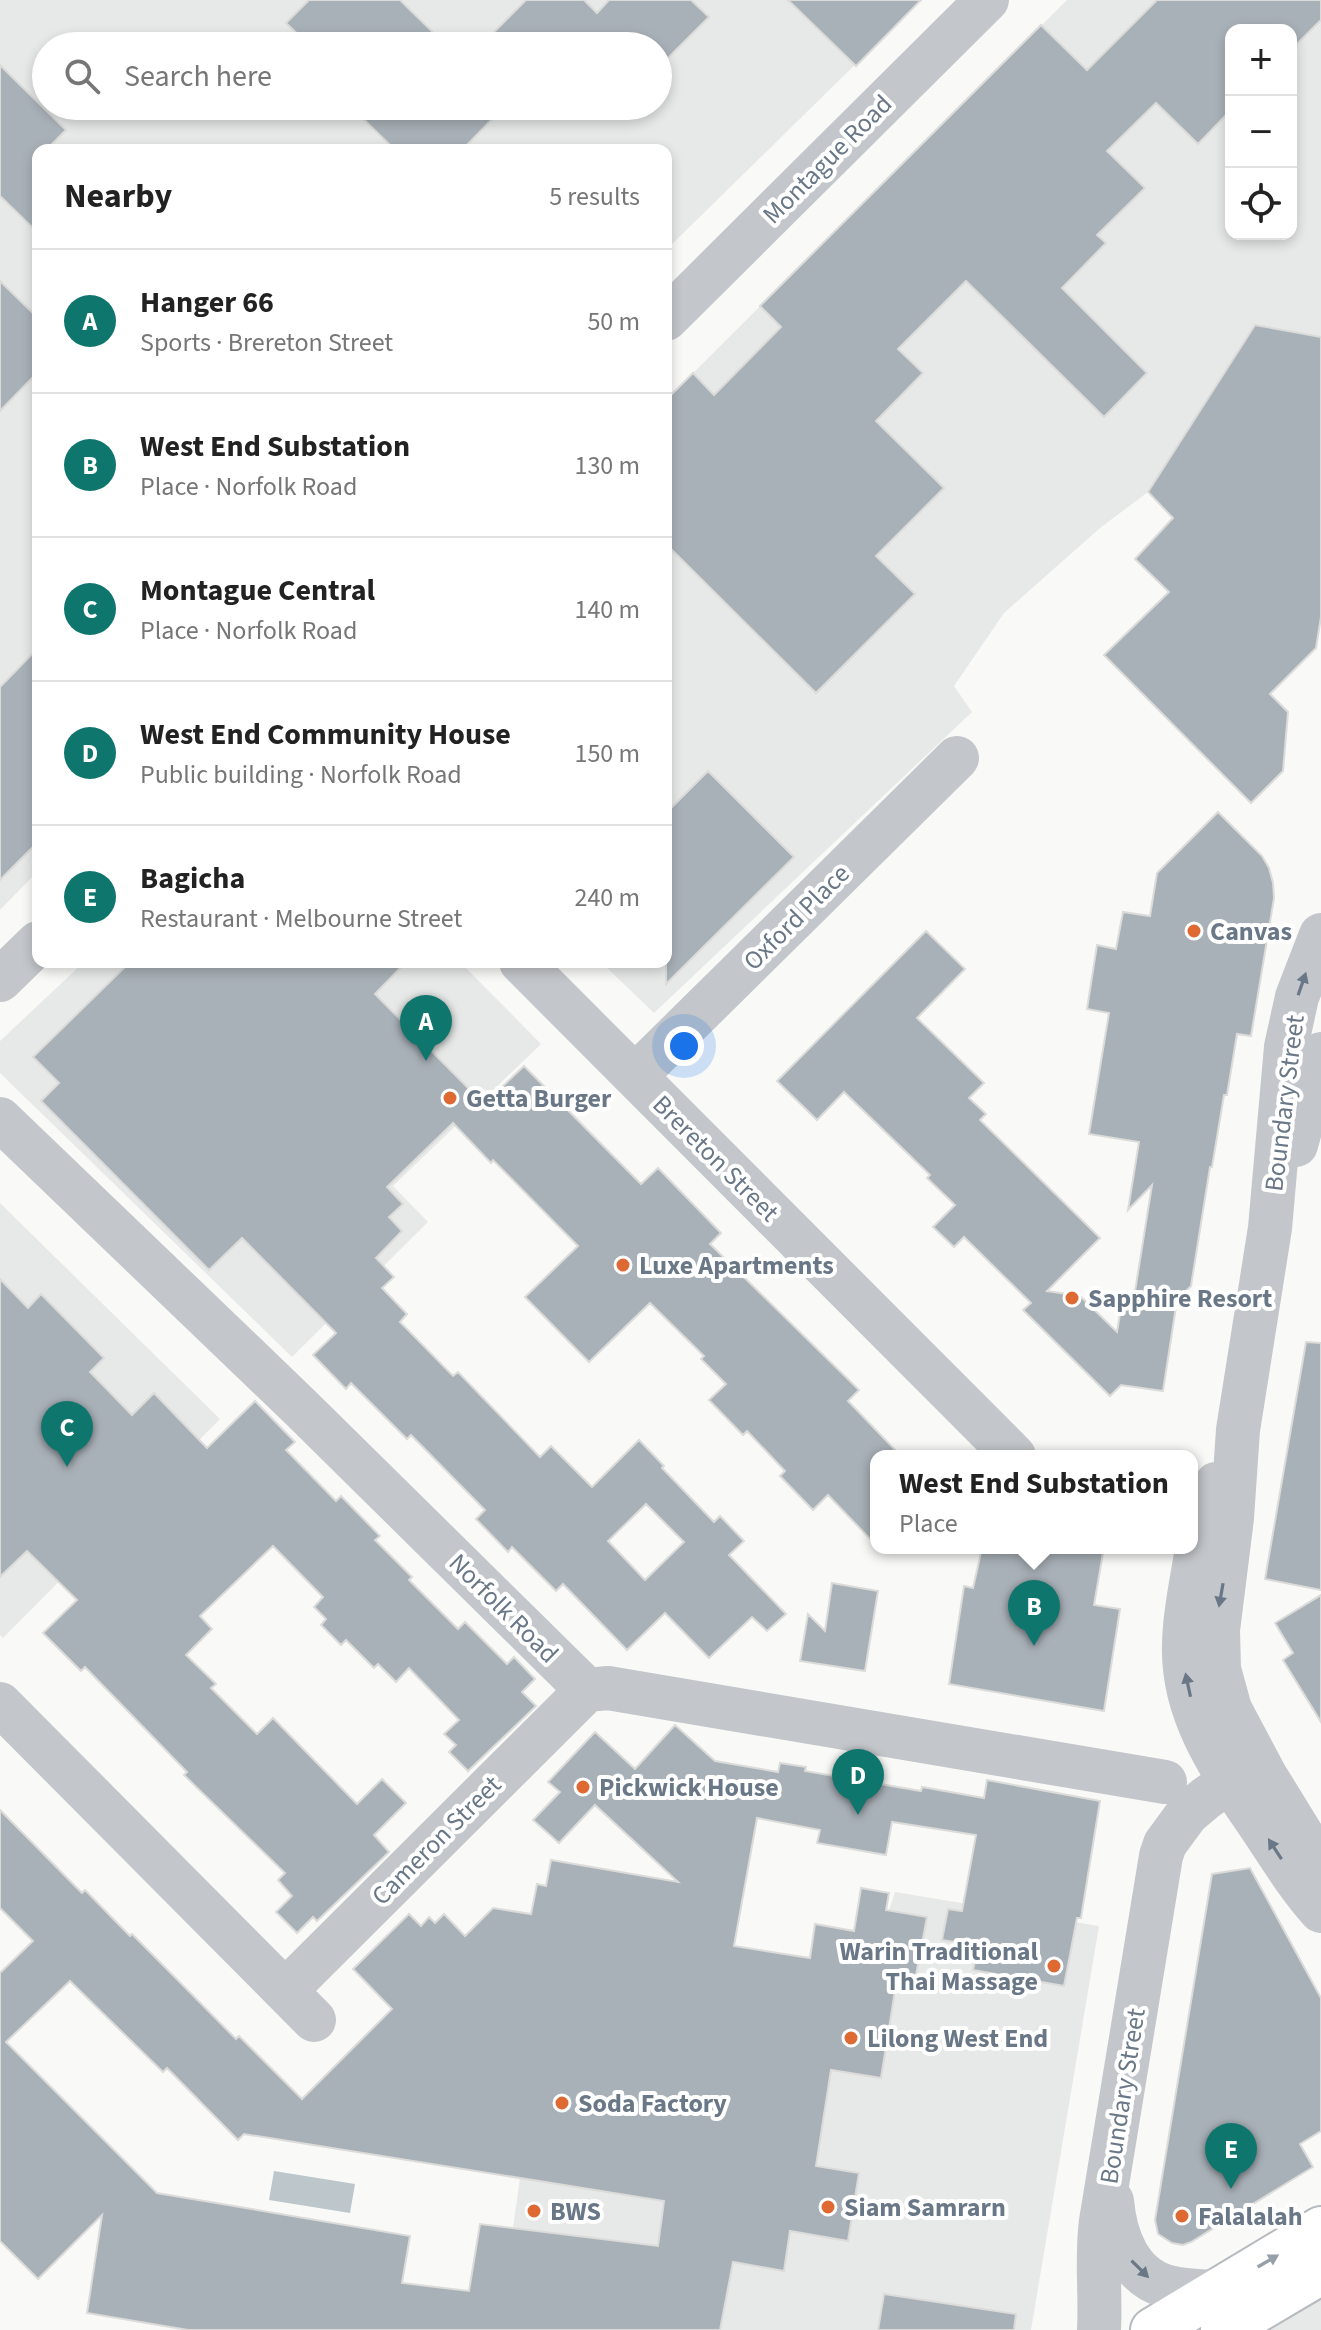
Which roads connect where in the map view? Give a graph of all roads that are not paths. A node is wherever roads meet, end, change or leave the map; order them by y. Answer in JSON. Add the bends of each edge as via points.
{"nodes":[{"id":1,"x":987,"y":0,"type":"edge"},
{"id":2,"x":672,"y":313,"type":"edge"},
{"id":3,"x":957,"y":758,"type":"dead end"},
{"id":4,"x":1321,"y":935,"type":"edge"},
{"id":5,"x":32,"y":949,"type":"edge"},
{"id":6,"x":527,"y":968,"type":"edge"},
{"id":7,"x":0,"y":980,"type":"edge"},
{"id":8,"x":1321,"y":1054,"type":"edge"},
{"id":9,"x":635,"y":1076,"type":"junction"},
{"id":10,"x":0,"y":1119,"type":"edge"},
{"id":11,"x":1270,"y":1228,"type":"junction"},
{"id":12,"x":1238,"y":1430,"type":"junction"},
{"id":13,"x":1008,"y":1450,"type":"edge"},
{"id":14,"x":1202,"y":1494,"type":"edge"},
{"id":15,"x":1198,"y":1524,"type":"edge"},
{"id":16,"x":1194,"y":1554,"type":"edge"},
{"id":17,"x":587,"y":1690,"type":"junction"},
{"id":18,"x":0,"y":1704,"type":"edge"},
{"id":19,"x":1227,"y":1755,"type":"junction"},
{"id":20,"x":1165,"y":1782,"type":"junction"},
{"id":21,"x":1160,"y":1862,"type":"junction"},
{"id":22,"x":1321,"y":1866,"type":"edge"},
{"id":23,"x":1321,"y":1911,"type":"edge"},
{"id":24,"x":1110,"y":2171,"type":"junction"},
{"id":25,"x":1321,"y":2229,"type":"edge"},
{"id":26,"x":1321,"y":2272,"type":"edge"},
{"id":27,"x":1219,"y":2311,"type":"edge"},
{"id":28,"x":1099,"y":2330,"type":"edge"},
{"id":29,"x":1153,"y":2330,"type":"edge"}],
"edges":[{"from":1,"to":2,"type":"street","name":"Montague Road"},
{"from":3,"to":9,"type":"street","name":"Oxford Place"},
{"from":11,"to":4,"type":"street","name":"Boundary Street","one_way":true,"via":[[1286,1047],[1297,997]]},
{"from":5,"to":7,"type":"street"},
{"from":6,"to":9,"type":"street","name":"Brereton Street"},
{"from":8,"to":11,"type":"street","name":"Boundary Street"},
{"from":9,"to":13,"type":"street","name":"Brereton Street"},
{"from":10,"to":17,"type":"street","name":"Norfolk Road"},
{"from":11,"to":12,"type":"street","name":"Boundary Street"},
{"from":12,"to":14,"type":"street","name":"Boundary Street"},
{"from":12,"to":19,"type":"street","name":"Boundary Street","one_way":true,"via":[[1218,1615]]},
{"from":15,"to":14,"type":"street","name":"Boundary Street","one_way":true},
{"from":19,"to":16,"type":"street","name":"Boundary Street","one_way":true,"via":[[1190,1696],[1185,1673]]},
{"from":17,"to":18,"type":"street","name":"Cameron Street","via":[[300,2005]]},
{"from":17,"to":20,"type":"street","via":[[608,1688]]},
{"from":19,"to":20,"type":"street","name":"Boundary Street","via":[[1178,1761]]},
{"from":19,"to":21,"type":"street","name":"Boundary Street","via":[[1165,1844]]},
{"from":19,"to":22,"type":"street"},
{"from":23,"to":19,"type":"street","one_way":true,"via":[[1299,1885]]},
{"from":20,"to":21,"type":"street","name":"Boundary Street","via":[[1157,1820]]},
{"from":21,"to":24,"type":"street","name":"Boundary Street"},
{"from":24,"to":27,"type":"street","one_way":true,"via":[[1117,2233],[1136,2268]]},
{"from":24,"to":28,"type":"street","name":"Boundary Street","via":[[1098,2244]]},
{"from":27,"to":25,"type":"main road","one_way":true},
{"from":26,"to":27,"type":"main road"},
{"from":27,"to":29,"type":"main road"}]}
